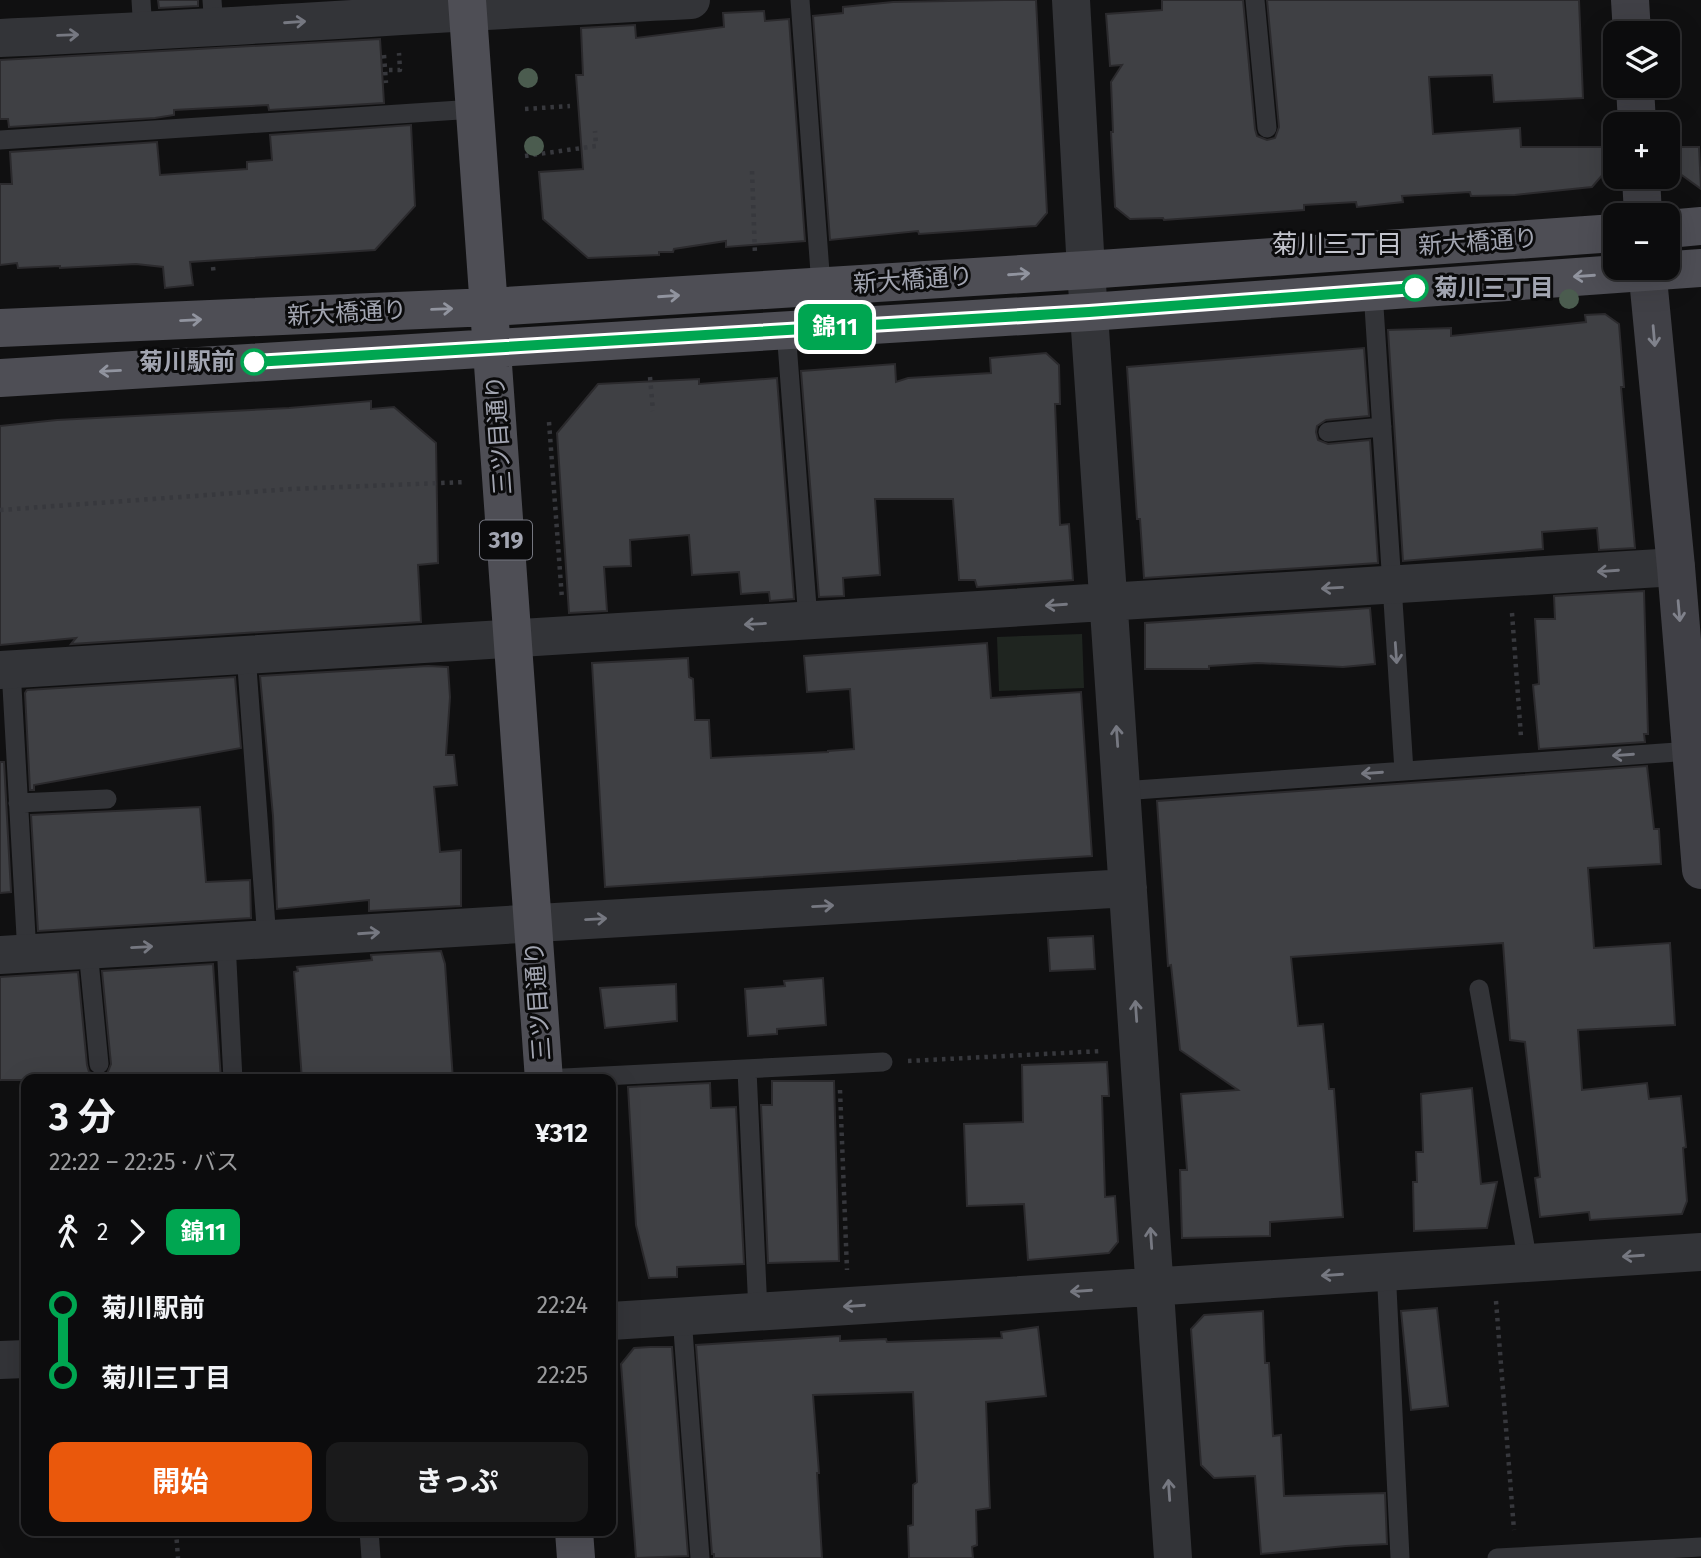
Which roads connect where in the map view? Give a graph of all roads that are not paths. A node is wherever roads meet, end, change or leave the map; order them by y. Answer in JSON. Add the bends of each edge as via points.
{"nodes":[{"id":1,"x":691,"y":0,"type":"edge"},
{"id":2,"x":800,"y":0,"type":"edge"},
{"id":3,"x":1071,"y":0,"type":"edge"},
{"id":4,"x":1255,"y":0,"type":"edge"},
{"id":5,"x":1629,"y":0,"type":"edge"},
{"id":6,"x":468,"y":5,"type":"edge"},
{"id":7,"x":213,"y":14,"type":"edge"},
{"id":8,"x":142,"y":16,"type":"edge"},
{"id":9,"x":1631,"y":21,"type":"edge"},
{"id":10,"x":0,"y":38,"type":"edge"},
{"id":11,"x":475,"y":109,"type":"junction"},
{"id":12,"x":1267,"y":128,"type":"dead end"},
{"id":13,"x":0,"y":140,"type":"edge"},
{"id":14,"x":1701,"y":226,"type":"edge"},
{"id":15,"x":1680,"y":228,"type":"edge"},
{"id":16,"x":1603,"y":234,"type":"edge"},
{"id":17,"x":1701,"y":268,"type":"edge"},
{"id":18,"x":1680,"y":269,"type":"edge"},
{"id":19,"x":1086,"y":270,"type":"junction"},
{"id":20,"x":1603,"y":273,"type":"edge"},
{"id":21,"x":1648,"y":280,"type":"edge"},
{"id":22,"x":821,"y":286,"type":"junction"},
{"id":23,"x":1373,"y":291,"type":"junction"},
{"id":24,"x":490,"y":307,"type":"junction"},
{"id":25,"x":1089,"y":312,"type":"junction"},
{"id":26,"x":0,"y":328,"type":"edge"},
{"id":27,"x":786,"y":330,"type":"junction"},
{"id":28,"x":493,"y":348,"type":"junction"},
{"id":29,"x":0,"y":378,"type":"edge"},
{"id":30,"x":1382,"y":427,"type":"junction"},
{"id":31,"x":1328,"y":432,"type":"dead end"},
{"id":32,"x":1676,"y":567,"type":"junction"},
{"id":33,"x":1392,"y":585,"type":"junction"},
{"id":34,"x":1108,"y":602,"type":"junction"},
{"id":35,"x":808,"y":620,"type":"junction"},
{"id":36,"x":513,"y":639,"type":"junction"},
{"id":37,"x":246,"y":654,"type":"junction"},
{"id":38,"x":5,"y":669,"type":"edge"},
{"id":39,"x":1691,"y":751,"type":"junction"},
{"id":40,"x":1404,"y":771,"type":"junction"},
{"id":41,"x":1121,"y":791,"type":"junction"},
{"id":42,"x":107,"y":799,"type":"dead end"},
{"id":43,"x":18,"y":803,"type":"junction"},
{"id":44,"x":1701,"y":870,"type":"edge"},
{"id":45,"x":1128,"y":888,"type":"junction"},
{"id":46,"x":533,"y":923,"type":"junction"},
{"id":47,"x":267,"y":940,"type":"junction"},
{"id":48,"x":226,"y":942,"type":"junction"},
{"id":49,"x":88,"y":950,"type":"junction"},
{"id":50,"x":14,"y":954,"type":"edge"},
{"id":51,"x":1479,"y":989,"type":"dead end"},
{"id":52,"x":883,"y":1062,"type":"road end"},
{"id":53,"x":99,"y":1063,"type":"dead end"},
{"id":54,"x":747,"y":1070,"type":"junction"},
{"id":55,"x":233,"y":1074,"type":"edge"},
{"id":56,"x":544,"y":1074,"type":"edge"},
{"id":57,"x":616,"y":1076,"type":"edge"},
{"id":58,"x":1701,"y":1252,"type":"edge"},
{"id":59,"x":1510,"y":1264,"type":"junction"},
{"id":60,"x":1386,"y":1269,"type":"junction"},
{"id":61,"x":1155,"y":1287,"type":"junction"},
{"id":62,"x":758,"y":1312,"type":"junction"},
{"id":63,"x":682,"y":1317,"type":"junction"},
{"id":64,"x":616,"y":1321,"type":"edge"},
{"id":65,"x":21,"y":1359,"type":"edge"},
{"id":66,"x":0,"y":1360,"type":"edge"},
{"id":67,"x":369,"y":1536,"type":"edge"},
{"id":68,"x":574,"y":1536,"type":"edge"},
{"id":69,"x":1701,"y":1547,"type":"edge"},
{"id":70,"x":371,"y":1558,"type":"edge"},
{"id":71,"x":576,"y":1558,"type":"edge"},
{"id":72,"x":699,"y":1558,"type":"edge"},
{"id":73,"x":1173,"y":1558,"type":"edge"},
{"id":74,"x":1400,"y":1558,"type":"edge"},
{"id":75,"x":1505,"y":1558,"type":"edge"}],
"edges":[{"from":1,"to":6,"type":"street"},
{"from":2,"to":22,"type":"lane"},
{"from":3,"to":19,"type":"street"},
{"from":4,"to":12,"type":"lane"},
{"from":5,"to":9,"type":"street"},
{"from":7,"to":6,"type":"street","one_way":true},
{"from":6,"to":11,"type":"main road","name":"三ツ目通り","number":"319"},
{"from":7,"to":8,"type":"street"},
{"from":10,"to":8,"type":"street","one_way":true},
{"from":11,"to":13,"type":"lane"},
{"from":11,"to":24,"type":"main road","name":"三ツ目通り","number":"319"},
{"from":14,"to":15,"type":"main road"},
{"from":16,"to":19,"type":"main road","name":"新大橋通り"},
{"from":17,"to":18,"type":"main road","name":"新大橋通り"},
{"from":22,"to":19,"type":"main road","name":"新大橋通り","one_way":true},
{"from":19,"to":25,"type":"street"},
{"from":20,"to":23,"type":"main road","name":"新大橋通り","one_way":true},
{"from":21,"to":32,"type":"street","one_way":true},
{"from":24,"to":22,"type":"main road","name":"新大橋通り","one_way":true},
{"from":23,"to":25,"type":"main road","name":"新大橋通り"},
{"from":23,"to":30,"type":"lane"},
{"from":26,"to":24,"type":"main road","name":"新大橋通り","one_way":true},
{"from":24,"to":28,"type":"main road","name":"三ツ目通り","number":"319"},
{"from":25,"to":27,"type":"main road","name":"新大橋通り"},
{"from":25,"to":34,"type":"street"},
{"from":27,"to":28,"type":"main road","name":"新大橋通り"},
{"from":27,"to":35,"type":"lane"},
{"from":28,"to":29,"type":"main road","name":"新大橋通り","one_way":true},
{"from":28,"to":36,"type":"main road","name":"三ツ目通り","number":"319"},
{"from":30,"to":31,"type":"lane"},
{"from":30,"to":33,"type":"lane"},
{"from":32,"to":33,"type":"street","one_way":true},
{"from":32,"to":39,"type":"street","one_way":true},
{"from":33,"to":34,"type":"street","one_way":true},
{"from":33,"to":40,"type":"lane","one_way":true},
{"from":34,"to":35,"type":"street","one_way":true},
{"from":41,"to":34,"type":"street","one_way":true},
{"from":35,"to":36,"type":"street","one_way":true},
{"from":36,"to":37,"type":"street"},
{"from":36,"to":46,"type":"main road","name":"三ツ目通り","number":"319"},
{"from":37,"to":38,"type":"street"},
{"from":37,"to":47,"type":"lane"},
{"from":38,"to":43,"type":"lane"},
{"from":39,"to":40,"type":"lane","one_way":true},
{"from":39,"to":44,"type":"street"},
{"from":40,"to":41,"type":"lane","one_way":true},
{"from":41,"to":45,"type":"street"},
{"from":42,"to":43,"type":"lane"},
{"from":43,"to":50,"type":"lane"},
{"from":46,"to":45,"type":"street","one_way":true},
{"from":61,"to":45,"type":"street","one_way":true},
{"from":47,"to":46,"type":"street","one_way":true},
{"from":46,"to":56,"type":"main road","name":"三ツ目通り","number":"319"},
{"from":47,"to":48,"type":"street"},
{"from":49,"to":48,"type":"street","one_way":true},
{"from":48,"to":55,"type":"lane"},
{"from":49,"to":50,"type":"street"},
{"from":49,"to":53,"type":"lane"},
{"from":51,"to":59,"type":"lane"},
{"from":52,"to":54,"type":"lane"},
{"from":54,"to":57,"type":"lane"},
{"from":54,"to":62,"type":"lane"},
{"from":58,"to":59,"type":"street","one_way":true},
{"from":59,"to":60,"type":"street"},
{"from":60,"to":61,"type":"street","one_way":true},
{"from":60,"to":74,"type":"lane"},
{"from":61,"to":62,"type":"street","one_way":true},
{"from":73,"to":61,"type":"street","one_way":true},
{"from":62,"to":63,"type":"street"},
{"from":63,"to":64,"type":"street"},
{"from":63,"to":72,"type":"lane"},
{"from":65,"to":66,"type":"street"},
{"from":67,"to":70,"type":"lane"},
{"from":68,"to":71,"type":"main road"},
{"from":69,"to":75,"type":"lane"}]}
